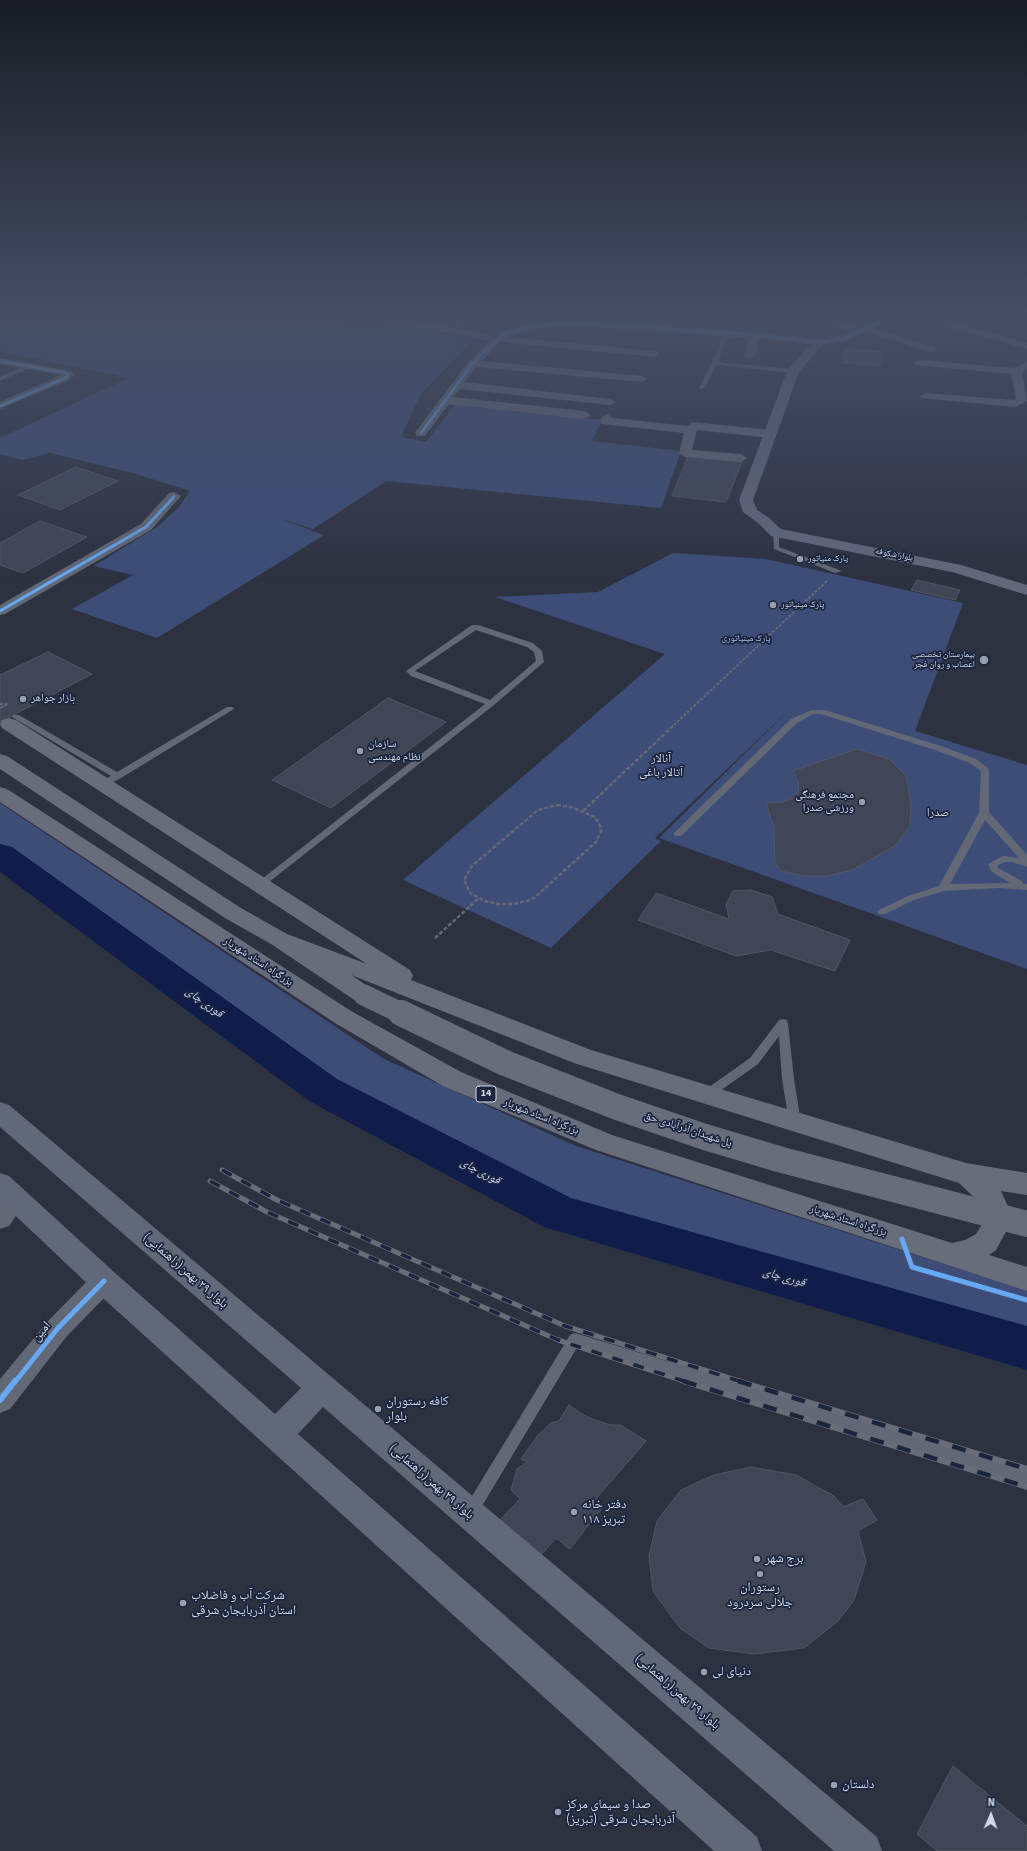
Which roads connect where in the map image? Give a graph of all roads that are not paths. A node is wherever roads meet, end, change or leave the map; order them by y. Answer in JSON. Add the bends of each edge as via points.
{"nodes":[{"id":1,"x":440,"y":408,"type":"edge"},
{"id":2,"x":519,"y":408,"type":"edge"},
{"id":3,"x":779,"y":408,"type":"edge"},
{"id":4,"x":585,"y":416,"type":"dead end"},
{"id":5,"x":607,"y":418,"type":"dead end"},
{"id":6,"x":691,"y":430,"type":"junction"},
{"id":7,"x":422,"y":433,"type":"dead end"},
{"id":8,"x":770,"y":434,"type":"junction"},
{"id":9,"x":741,"y":458,"type":"dead end"},
{"id":10,"x":174,"y":496,"type":"dead end"},
{"id":11,"x":763,"y":520,"type":"junction"},
{"id":12,"x":776,"y":532,"type":"junction"},
{"id":13,"x":880,"y":538,"type":"dead end"},
{"id":14,"x":949,"y":552,"type":"dead end"},
{"id":15,"x":838,"y":571,"type":"road end"},
{"id":16,"x":1027,"y":576,"type":"edge"},
{"id":17,"x":1027,"y":590,"type":"edge"},
{"id":18,"x":0,"y":611,"type":"edge"},
{"id":19,"x":490,"y":703,"type":"junction"},
{"id":20,"x":230,"y":709,"type":"dead end"},
{"id":21,"x":8,"y":717,"type":"edge"},
{"id":22,"x":0,"y":760,"type":"edge"},
{"id":23,"x":111,"y":780,"type":"junction"},
{"id":24,"x":0,"y":793,"type":"edge"},
{"id":25,"x":984,"y":813,"type":"junction"},
{"id":26,"x":678,"y":834,"type":"dead end"},
{"id":27,"x":1027,"y":862,"type":"edge"},
{"id":28,"x":261,"y":884,"type":"junction"},
{"id":29,"x":1026,"y":886,"type":"edge"},
{"id":30,"x":943,"y":888,"type":"junction"},
{"id":31,"x":882,"y":912,"type":"dead end"},
{"id":32,"x":279,"y":939,"type":"junction"},
{"id":33,"x":436,"y":999,"type":"junction"},
{"id":34,"x":706,"y":1095,"type":"junction"},
{"id":35,"x":0,"y":1112,"type":"edge"},
{"id":36,"x":795,"y":1122,"type":"junction"},
{"id":37,"x":966,"y":1174,"type":"junction"},
{"id":38,"x":1027,"y":1184,"type":"edge"},
{"id":39,"x":5,"y":1201,"type":"edge"},
{"id":40,"x":1027,"y":1224,"type":"edge"},
{"id":41,"x":952,"y":1255,"type":"junction"},
{"id":42,"x":1027,"y":1279,"type":"edge"},
{"id":43,"x":104,"y":1281,"type":"junction"},
{"id":44,"x":322,"y":1387,"type":"junction"},
{"id":45,"x":0,"y":1400,"type":"edge"},
{"id":46,"x":277,"y":1434,"type":"junction"},
{"id":47,"x":1027,"y":1478,"type":"edge"},
{"id":48,"x":469,"y":1514,"type":"junction"},
{"id":49,"x":743,"y":1851,"type":"edge"},
{"id":50,"x":863,"y":1851,"type":"edge"}],
"edges":[{"from":1,"to":7,"type":"street"},
{"from":2,"to":4,"type":"street"},
{"from":3,"to":8,"type":"main road"},
{"from":5,"to":6,"type":"street","via":[[606,421]]},
{"from":6,"to":8,"type":"street","via":[[693,426]]},
{"from":6,"to":9,"type":"street","via":[[685,453]]},
{"from":8,"to":11,"type":"main road","via":[[746,500],[750,512]]},
{"from":10,"to":18,"type":"street","via":[[146,527]]},
{"from":11,"to":12,"type":"main road"},
{"from":11,"to":13,"type":"main road","name":"بلوار شکوفه","via":[[788,521]]},
{"from":12,"to":15,"type":"lane","via":[[776,548]]},
{"from":12,"to":17,"type":"main road","name":"بلوار شکوفه","via":[[955,568]]},
{"from":14,"to":16,"type":"main road"},
{"from":19,"to":19,"type":"lane","via":[[540,662],[538,651],[530,645],[475,627],[410,670],[414,674]]},
{"from":19,"to":28,"type":"lane"},
{"from":20,"to":23,"type":"lane"},
{"from":21,"to":23,"type":"highway"},
{"from":22,"to":32,"type":"highway","via":[[234,913]]},
{"from":23,"to":28,"type":"highway"},
{"from":24,"to":41,"type":"highway","name":"بزرگراه استاد شهریار","number":"14","via":[[343,1017],[452,1079],[605,1143]]},
{"from":25,"to":26,"type":"lane","via":[[985,770],[973,761],[924,743],[822,712],[812,712],[794,721]]},
{"from":25,"to":27,"type":"lane"},
{"from":25,"to":30,"type":"lane"},
{"from":27,"to":29,"type":"lane","via":[[1003,859],[993,864],[994,869],[1004,876]]},
{"from":28,"to":33,"type":"highway"},
{"from":29,"to":30,"type":"lane"},
{"from":30,"to":31,"type":"lane","via":[[911,898]]},
{"from":32,"to":33,"type":"highway"},
{"from":32,"to":40,"type":"highway","name":"پل شهیدان آذرآبادی حق","bridge":true,"via":[[364,995],[505,1063],[558,1085],[705,1137],[782,1160]]},
{"from":33,"to":34,"type":"highway","via":[[583,1057]]},
{"from":34,"to":36,"type":"highway"},
{"from":34,"to":36,"type":"lane","via":[[754,1061],[784,1024],[788,1079]]},
{"from":35,"to":44,"type":"main road","name":"بلوار ٢٩ بهمن(راهنمایی)"},
{"from":36,"to":37,"type":"highway"},
{"from":37,"to":38,"type":"highway"},
{"from":37,"to":41,"type":"highway","via":[[990,1194],[996,1211],[994,1228],[986,1242],[971,1251]]},
{"from":39,"to":43,"type":"main road"},
{"from":41,"to":42,"type":"highway","name":"بزرگراه استاد شهریار","number":"14"},
{"from":43,"to":45,"type":"street","name":"امین","via":[[58,1328]]},
{"from":43,"to":46,"type":"main road"},
{"from":44,"to":46,"type":"main road"},
{"from":44,"to":48,"type":"main road","name":"بلوار ٢٩ بهمن(راهنمایی)"},
{"from":46,"to":49,"type":"main road"},
{"from":47,"to":48,"type":"lane","via":[[575,1339]]},
{"from":48,"to":50,"type":"main road","name":"بلوار ٢٩ بهمن(راهنمایی)"}]}
